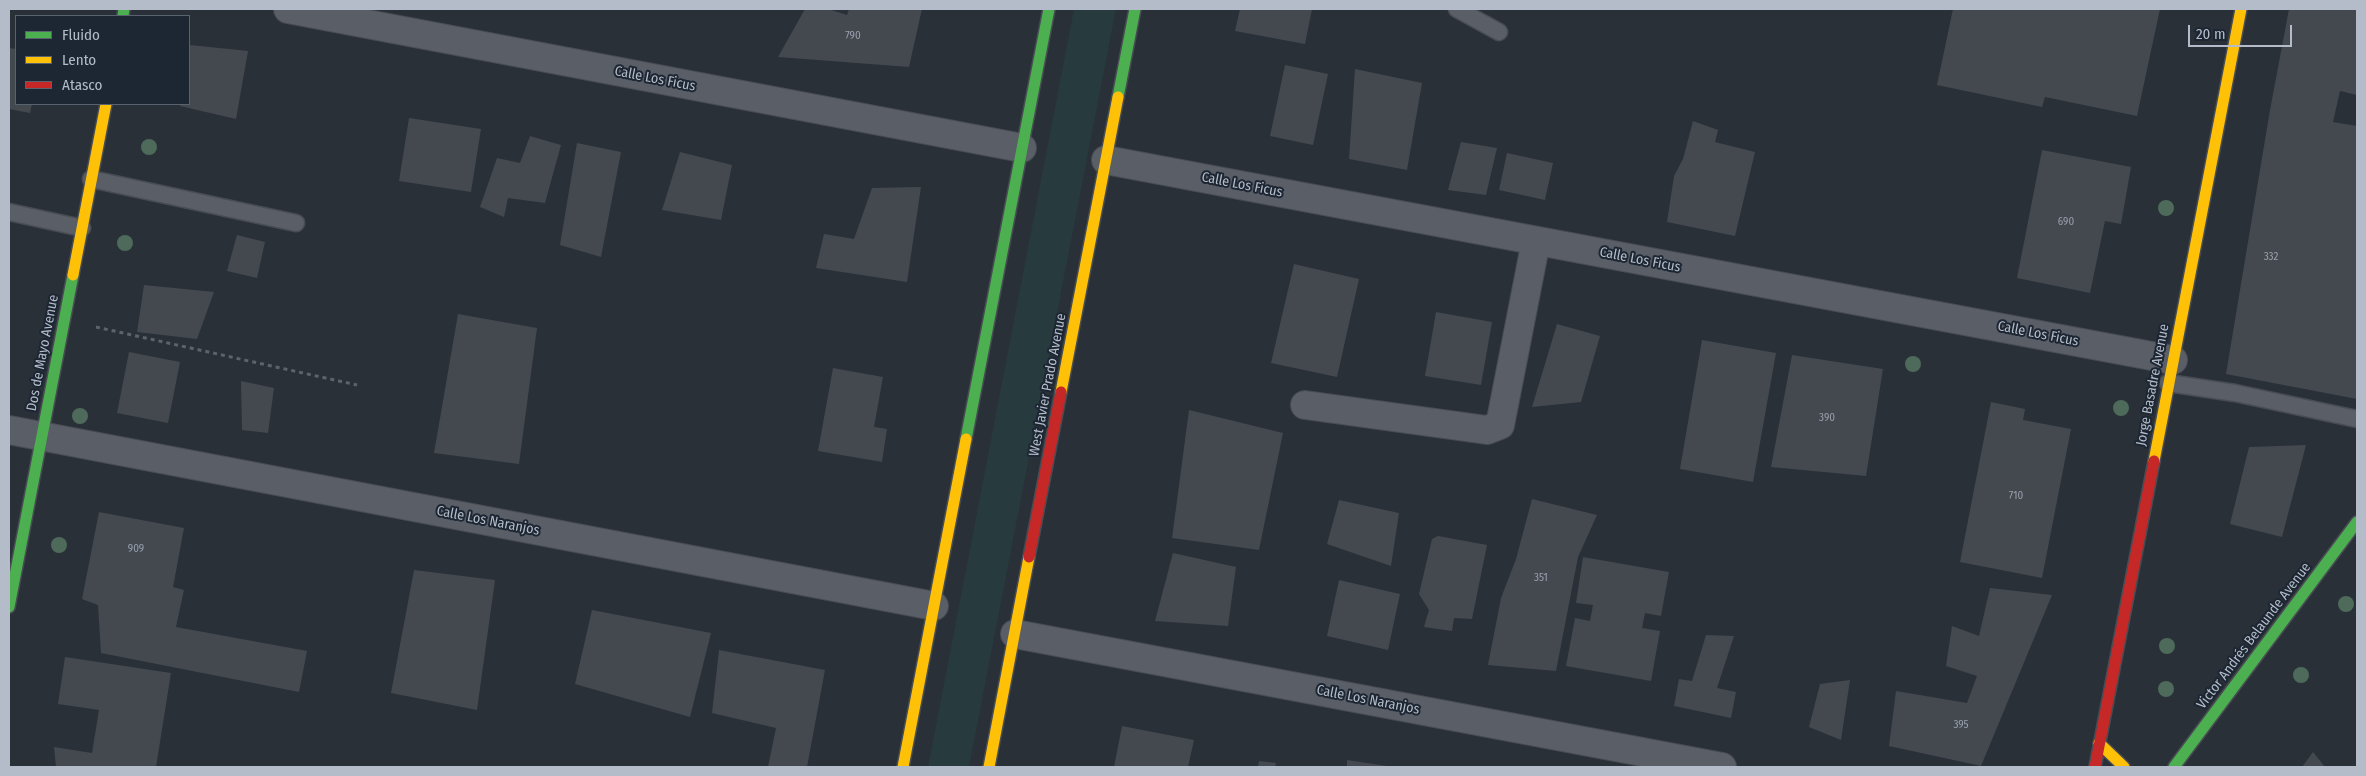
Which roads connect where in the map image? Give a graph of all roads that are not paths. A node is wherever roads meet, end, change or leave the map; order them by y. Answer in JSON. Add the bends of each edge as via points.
{"nodes":[{"id":1,"x":288,"y":9,"type":"edge"},
{"id":2,"x":1049,"y":9,"type":"edge"},
{"id":3,"x":1135,"y":9,"type":"edge"},
{"id":4,"x":1457,"y":9,"type":"edge"},
{"id":5,"x":2241,"y":9,"type":"edge"},
{"id":6,"x":1499,"y":32,"type":"dead end"},
{"id":7,"x":106,"y":105,"type":"edge"},
{"id":8,"x":1022,"y":148,"type":"junction"},
{"id":9,"x":1106,"y":160,"type":"junction"},
{"id":10,"x":91,"y":178,"type":"junction"},
{"id":11,"x":9,"y":212,"type":"edge"},
{"id":12,"x":296,"y":223,"type":"dead end"},
{"id":13,"x":82,"y":228,"type":"junction"},
{"id":14,"x":1536,"y":240,"type":"junction"},
{"id":15,"x":2171,"y":371,"type":"junction"},
{"id":16,"x":1305,"y":405,"type":"dead end"},
{"id":17,"x":2357,"y":419,"type":"edge"},
{"id":18,"x":9,"y":430,"type":"edge"},
{"id":19,"x":42,"y":436,"type":"junction"},
{"id":20,"x":2355,"y":528,"type":"edge"},
{"id":21,"x":934,"y":606,"type":"junction"},
{"id":22,"x":9,"y":607,"type":"edge"},
{"id":23,"x":1015,"y":634,"type":"junction"},
{"id":24,"x":2099,"y":743,"type":"junction"},
{"id":25,"x":903,"y":767,"type":"edge"},
{"id":26,"x":989,"y":767,"type":"edge"},
{"id":27,"x":1722,"y":767,"type":"edge"},
{"id":28,"x":2095,"y":767,"type":"edge"},
{"id":29,"x":2124,"y":767,"type":"edge"},
{"id":30,"x":2174,"y":767,"type":"edge"}],
"edges":[{"from":1,"to":8,"type":"street","name":"Calle Los Ficus"},
{"from":2,"to":8,"type":"street"},
{"from":3,"to":9,"type":"street","name":"West Javier Prado Avenue"},
{"from":4,"to":6,"type":"lane"},
{"from":5,"to":15,"type":"street","name":"Jorge Basadre Avenue"},
{"from":7,"to":10,"type":"street","name":"Dos de Mayo Avenue"},
{"from":8,"to":21,"type":"street"},
{"from":9,"to":14,"type":"street","name":"Calle Los Ficus"},
{"from":9,"to":23,"type":"street","name":"West Javier Prado Avenue"},
{"from":10,"to":12,"type":"lane"},
{"from":10,"to":13,"type":"street","name":"Dos de Mayo Avenue"},
{"from":11,"to":13,"type":"lane"},
{"from":13,"to":19,"type":"street","name":"Dos de Mayo Avenue"},
{"from":14,"to":15,"type":"street","name":"Calle Los Ficus"},
{"from":14,"to":16,"type":"street","via":[[1500,425],[1487,430]]},
{"from":15,"to":17,"type":"lane","via":[[2234,393]]},
{"from":15,"to":24,"type":"street","name":"Jorge Basadre Avenue"},
{"from":18,"to":19,"type":"street","name":"Calle Los Naranjos"},
{"from":19,"to":21,"type":"street","name":"Calle Los Naranjos"},
{"from":19,"to":22,"type":"street","name":"Dos de Mayo Avenue"},
{"from":20,"to":30,"type":"street","name":"Victor Andrés Belaunde Avenue"},
{"from":21,"to":25,"type":"street"},
{"from":23,"to":26,"type":"street","name":"West Javier Prado Avenue"},
{"from":23,"to":27,"type":"street","name":"Calle Los Naranjos"},
{"from":24,"to":28,"type":"street","name":"Jorge Basadre Avenue"},
{"from":24,"to":29,"type":"street"}]}
